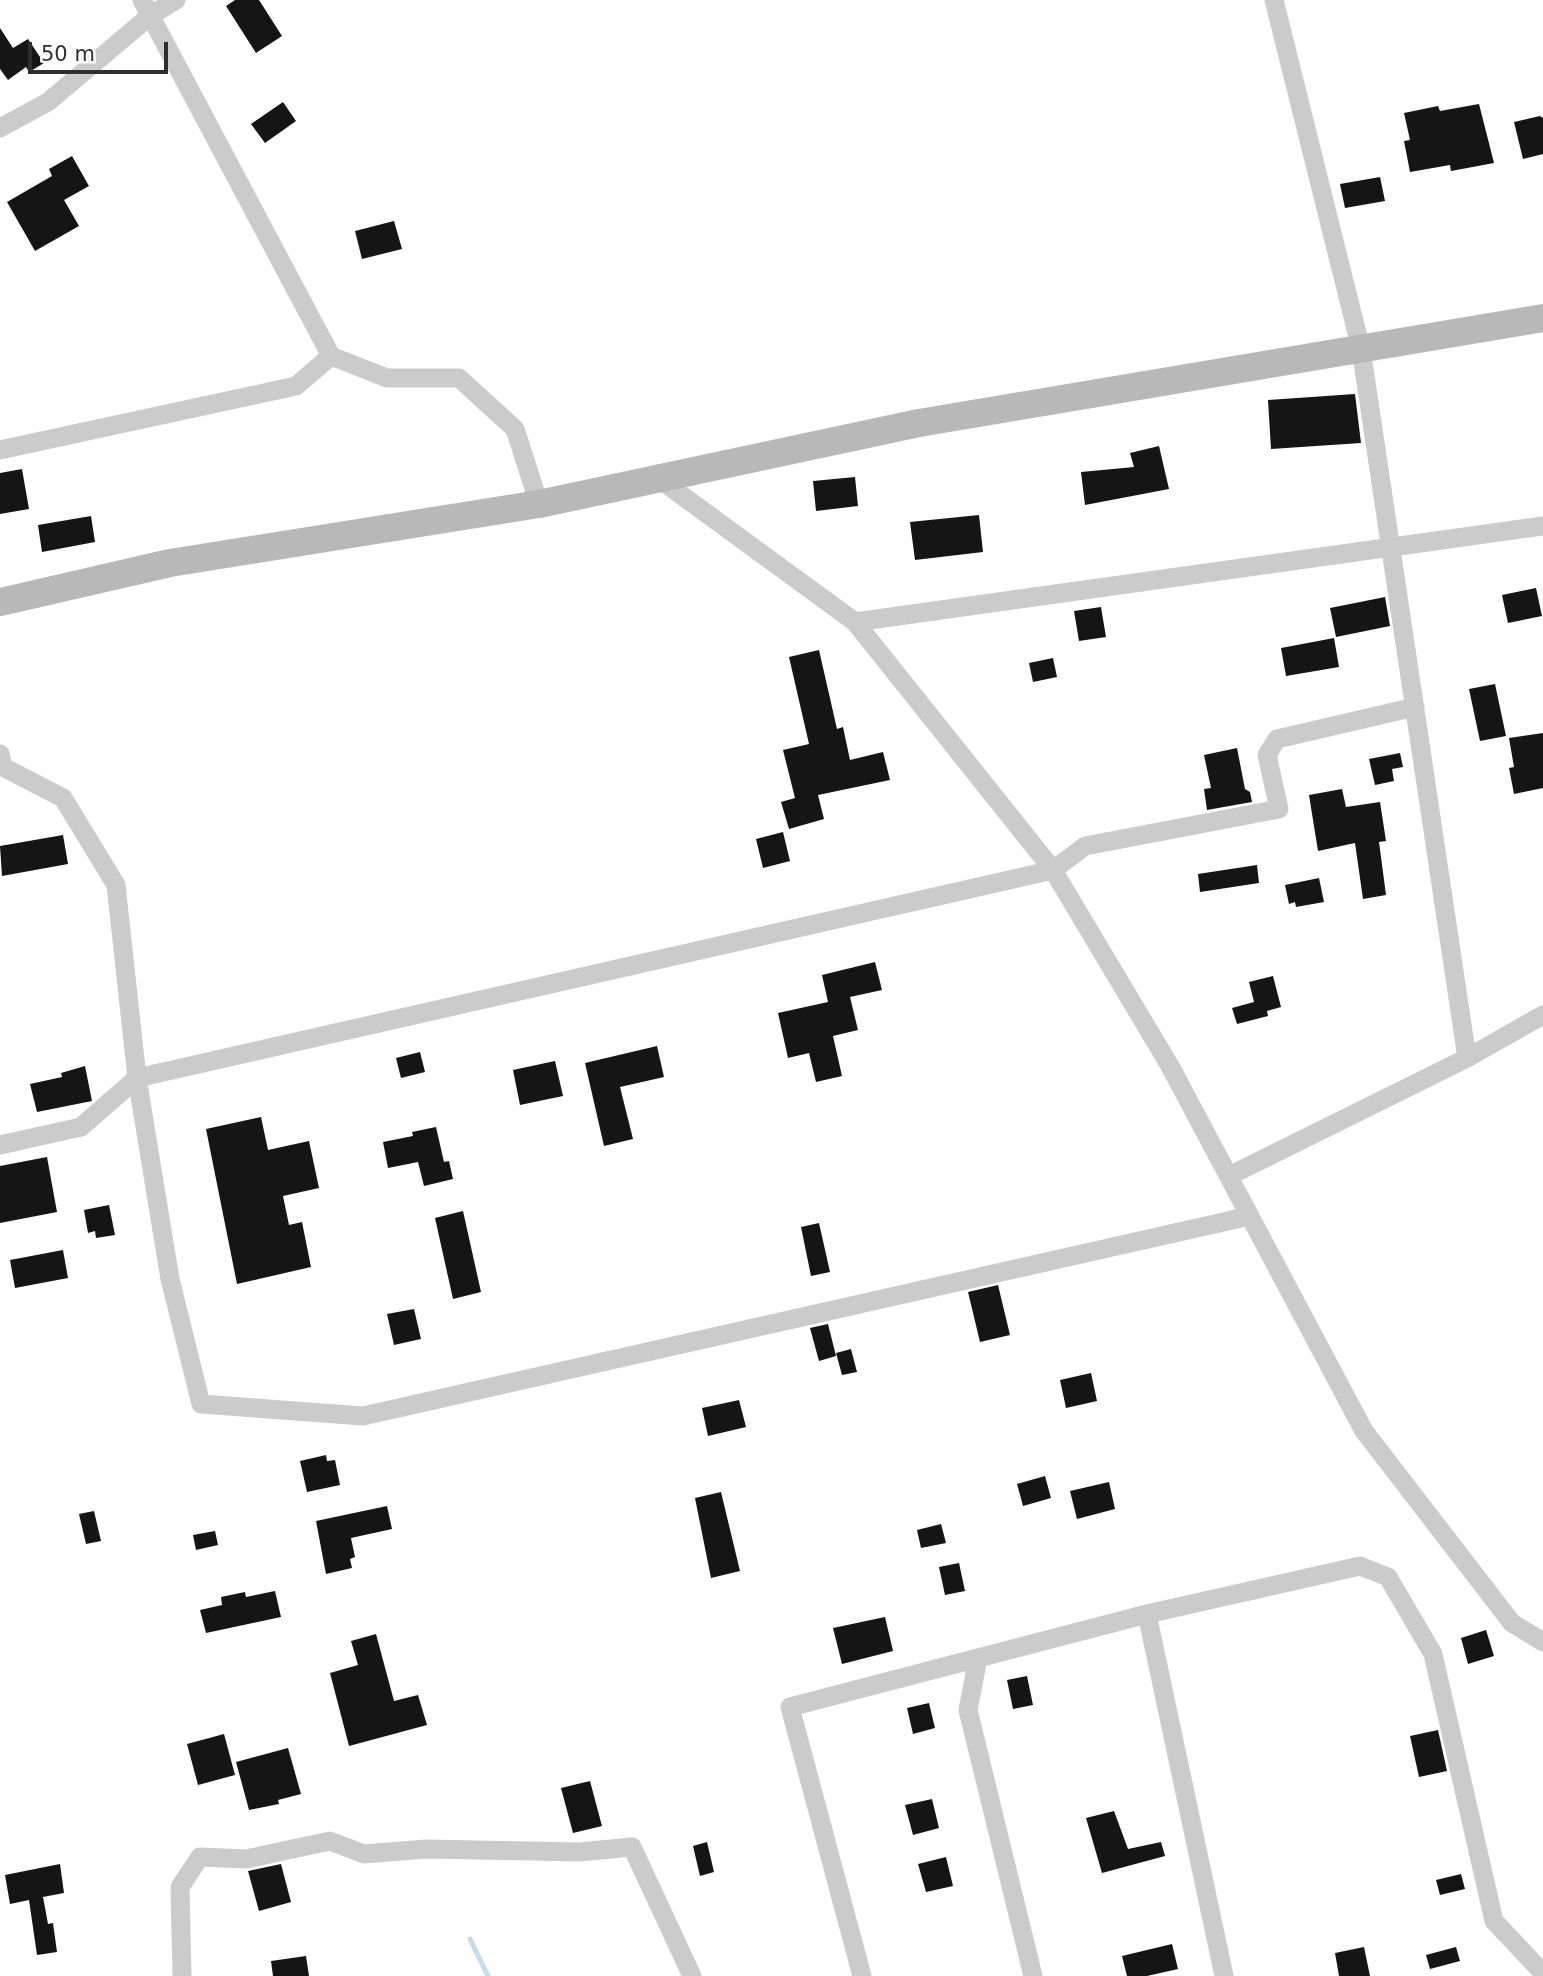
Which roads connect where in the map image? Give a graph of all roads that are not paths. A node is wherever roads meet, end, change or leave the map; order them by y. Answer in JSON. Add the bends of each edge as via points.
{"nodes":[{"id":1,"x":176,"y":0,"type":"edge"},
{"id":2,"x":1274,"y":0,"type":"edge"},
{"id":3,"x":146,"y":8,"type":"edge"},
{"id":4,"x":0,"y":128,"type":"edge"},
{"id":5,"x":1543,"y":318,"type":"edge"},
{"id":6,"x":1361,"y":348,"type":"junction"},
{"id":7,"x":331,"y":356,"type":"junction"},
{"id":8,"x":0,"y":450,"type":"edge"},
{"id":9,"x":657,"y":478,"type":"junction"},
{"id":10,"x":539,"y":503,"type":"junction"},
{"id":11,"x":1543,"y":526,"type":"edge"},
{"id":12,"x":1391,"y":547,"type":"junction"},
{"id":13,"x":0,"y":602,"type":"edge"},
{"id":14,"x":855,"y":622,"type":"junction"},
{"id":15,"x":1415,"y":707,"type":"junction"},
{"id":16,"x":0,"y":754,"type":"edge"},
{"id":17,"x":1053,"y":870,"type":"junction"},
{"id":18,"x":1543,"y":1015,"type":"edge"},
{"id":19,"x":1467,"y":1059,"type":"junction"},
{"id":20,"x":137,"y":1078,"type":"junction"},
{"id":21,"x":0,"y":1144,"type":"edge"},
{"id":22,"x":1229,"y":1176,"type":"junction"},
{"id":23,"x":1250,"y":1216,"type":"junction"},
{"id":24,"x":1147,"y":1614,"type":"junction"},
{"id":25,"x":1543,"y":1643,"type":"edge"},
{"id":26,"x":978,"y":1658,"type":"junction"},
{"id":27,"x":1543,"y":1973,"type":"edge"},
{"id":28,"x":183,"y":1976,"type":"edge"},
{"id":29,"x":692,"y":1976,"type":"edge"},
{"id":30,"x":862,"y":1976,"type":"edge"},
{"id":31,"x":1033,"y":1976,"type":"edge"},
{"id":32,"x":1224,"y":1976,"type":"edge"},
{"id":33,"x":1530,"y":1976,"type":"edge"}],
"edges":[{"from":1,"to":3,"type":"street"},
{"from":2,"to":6,"type":"street"},
{"from":3,"to":4,"type":"street","via":[[48,102]]},
{"from":3,"to":7,"type":"street"},
{"from":5,"to":6,"type":"street"},
{"from":6,"to":9,"type":"street","via":[[919,423]]},
{"from":6,"to":12,"type":"street"},
{"from":7,"to":8,"type":"street","via":[[296,386]]},
{"from":7,"to":10,"type":"street","via":[[387,377],[459,378],[514,429]]},
{"from":9,"to":10,"type":"street"},
{"from":9,"to":14,"type":"street"},
{"from":10,"to":13,"type":"street","via":[[170,563]]},
{"from":11,"to":12,"type":"street"},
{"from":12,"to":14,"type":"street"},
{"from":12,"to":15,"type":"street"},
{"from":14,"to":17,"type":"street"},
{"from":15,"to":17,"type":"street","via":[[1277,739],[1267,755],[1279,809],[1085,846]]},
{"from":15,"to":19,"type":"street"},
{"from":16,"to":20,"type":"street","via":[[3,767],[63,797],[116,885]]},
{"from":17,"to":20,"type":"street"},
{"from":17,"to":22,"type":"street","via":[[1170,1066]]},
{"from":18,"to":19,"type":"street"},
{"from":19,"to":22,"type":"street"},
{"from":20,"to":21,"type":"street","via":[[80,1127]]},
{"from":20,"to":23,"type":"street","via":[[170,1279],[201,1404],[363,1416]]},
{"from":22,"to":23,"type":"street"},
{"from":23,"to":25,"type":"street","via":[[1364,1431],[1512,1623]]},
{"from":24,"to":26,"type":"street"},
{"from":24,"to":27,"type":"street","via":[[1360,1566],[1388,1577],[1433,1654],[1494,1921]]},
{"from":24,"to":32,"type":"street"},
{"from":26,"to":30,"type":"street","via":[[790,1707]]},
{"from":26,"to":31,"type":"street","via":[[968,1710]]},
{"from":27,"to":33,"type":"street"},
{"from":28,"to":29,"type":"street","via":[[180,1887],[200,1857],[246,1859],[330,1841],[364,1854],[426,1849],[579,1852],[632,1847]]}]}
